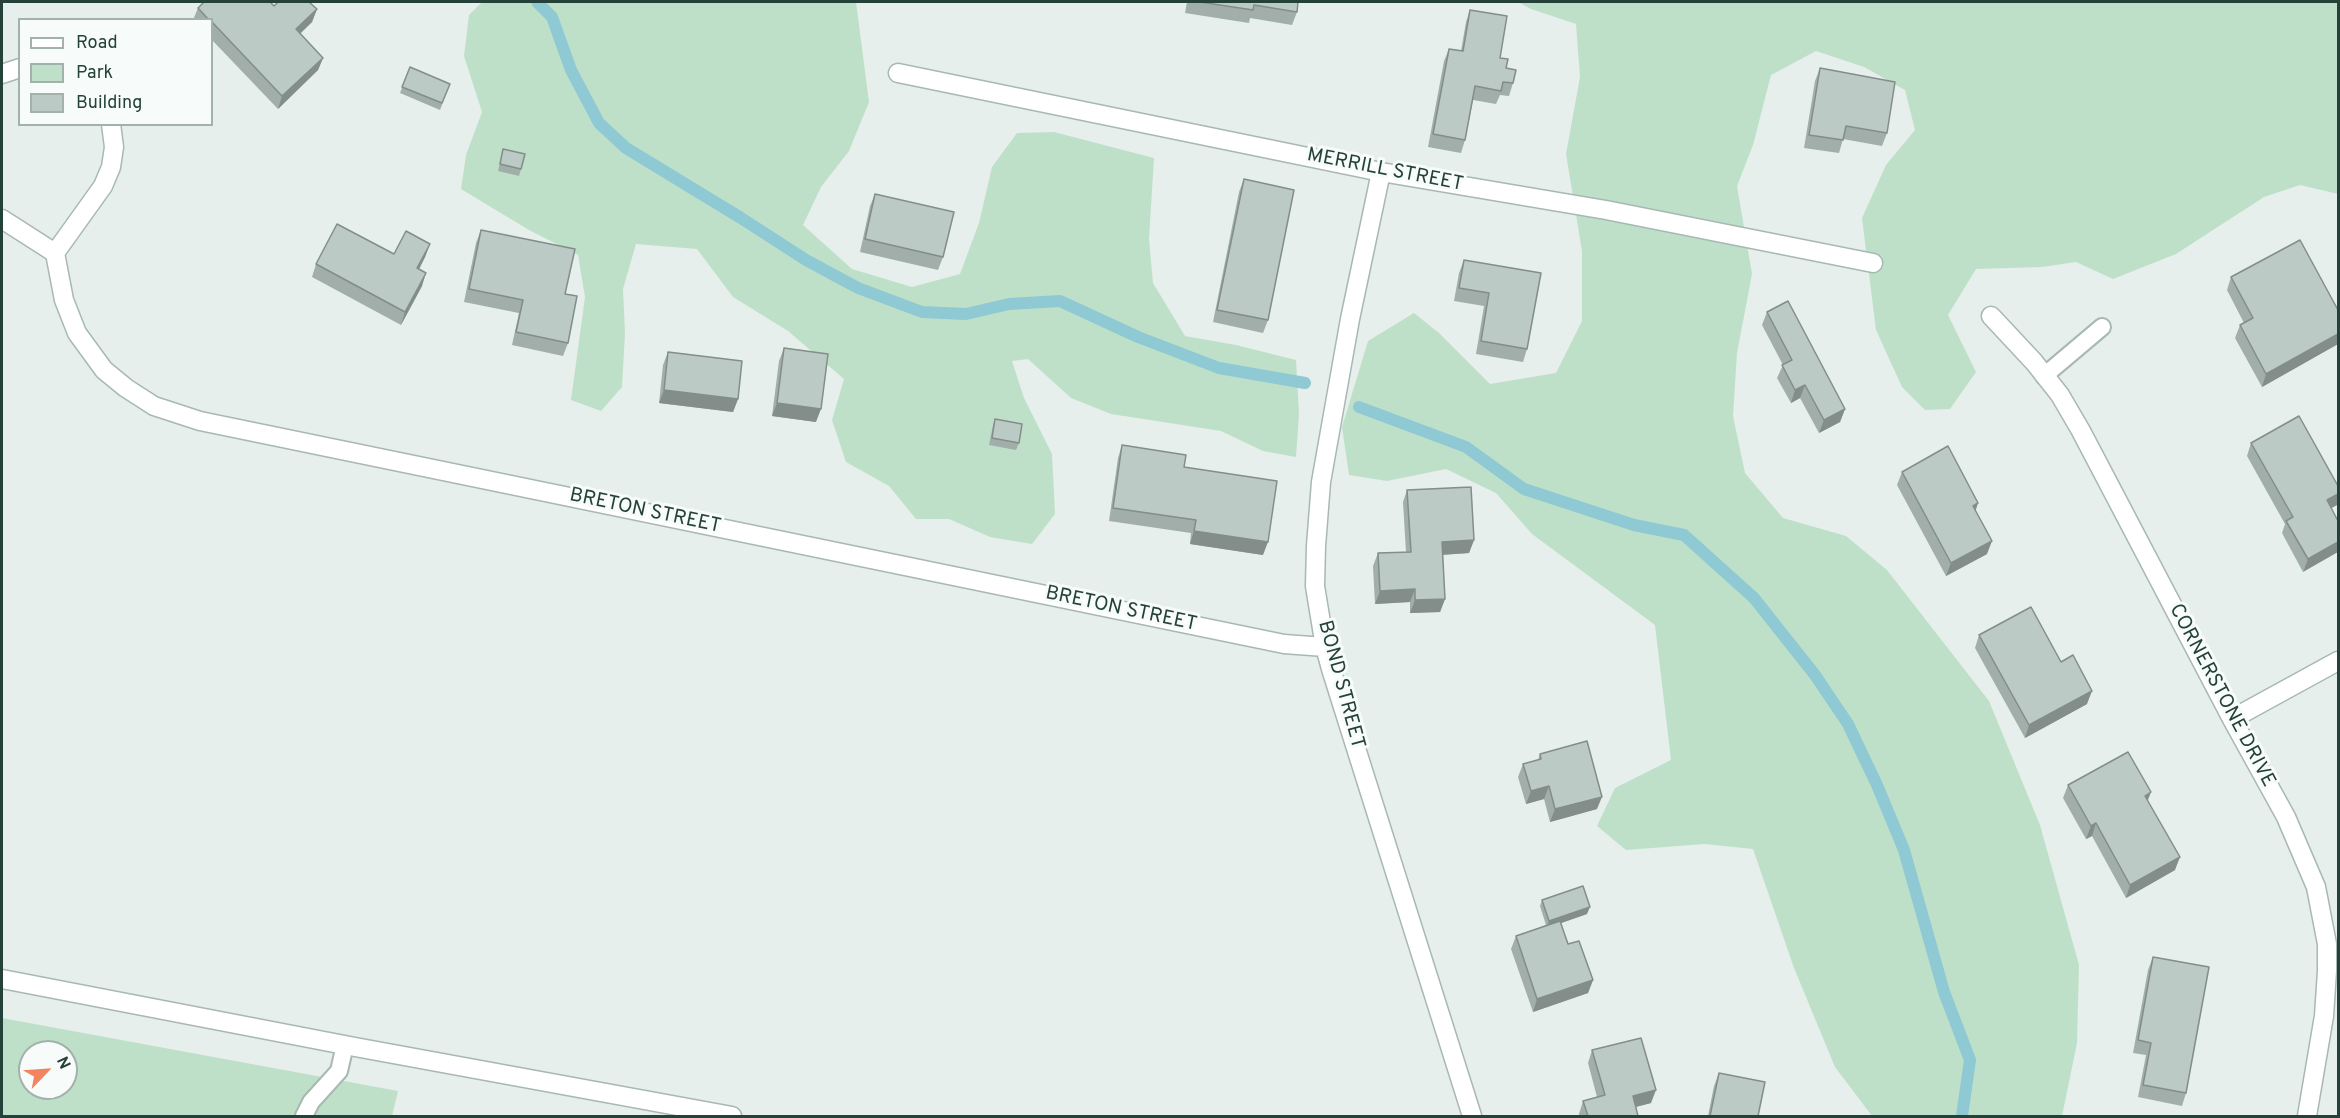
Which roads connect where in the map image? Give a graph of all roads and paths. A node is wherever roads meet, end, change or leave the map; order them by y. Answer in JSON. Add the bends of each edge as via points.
{"nodes":[{"id":1,"x":18,"y":69,"type":"edge"},
{"id":2,"x":898,"y":73,"type":"dead end"},
{"id":3,"x":2,"y":74,"type":"edge"},
{"id":4,"x":111,"y":126,"type":"edge"},
{"id":5,"x":1381,"y":172,"type":"junction"},
{"id":6,"x":2,"y":219,"type":"edge"},
{"id":7,"x":55,"y":253,"type":"junction"},
{"id":8,"x":1873,"y":263,"type":"dead end"},
{"id":9,"x":1991,"y":316,"type":"dead end"},
{"id":10,"x":2102,"y":327,"type":"dead end"},
{"id":11,"x":2044,"y":376,"type":"junction"},
{"id":12,"x":1325,"y":647,"type":"junction"},
{"id":13,"x":2338,"y":661,"type":"edge"},
{"id":14,"x":2232,"y":719,"type":"junction"},
{"id":15,"x":2,"y":979,"type":"edge"},
{"id":16,"x":345,"y":1045,"type":"junction"},
{"id":17,"x":303,"y":1116,"type":"edge"},
{"id":18,"x":732,"y":1116,"type":"edge"},
{"id":19,"x":1472,"y":1116,"type":"edge"},
{"id":20,"x":2307,"y":1116,"type":"edge"}],
"edges":[{"from":1,"to":3,"type":"street"},
{"from":2,"to":5,"type":"street","name":"MERRILL STREET"},
{"from":4,"to":7,"type":"street","via":[[114,147],[103,186]]},
{"from":5,"to":8,"type":"street","name":"MERRILL STREET","via":[[1606,210]]},
{"from":5,"to":12,"type":"street","name":"BOND STREET","via":[[1321,482],[1316,586]]},
{"from":6,"to":7,"type":"street"},
{"from":7,"to":12,"type":"street","name":"BRETON STREET","via":[[64,300],[77,333],[105,370],[154,406],[200,421],[1284,644]]},
{"from":9,"to":11,"type":"street","name":"CORNERSTONE DRIVE"},
{"from":10,"to":11,"type":"lane"},
{"from":11,"to":14,"type":"street","name":"CORNERSTONE DRIVE","via":[[2081,431]]},
{"from":12,"to":19,"type":"street","name":"BOND STREET"},
{"from":13,"to":14,"type":"street"},
{"from":14,"to":20,"type":"street","name":"CORNERSTONE DRIVE","via":[[2291,827],[2324,916],[2324,1016]]},
{"from":15,"to":16,"type":"street"},
{"from":16,"to":17,"type":"lane","via":[[339,1071]]},
{"from":16,"to":18,"type":"street"}]}
